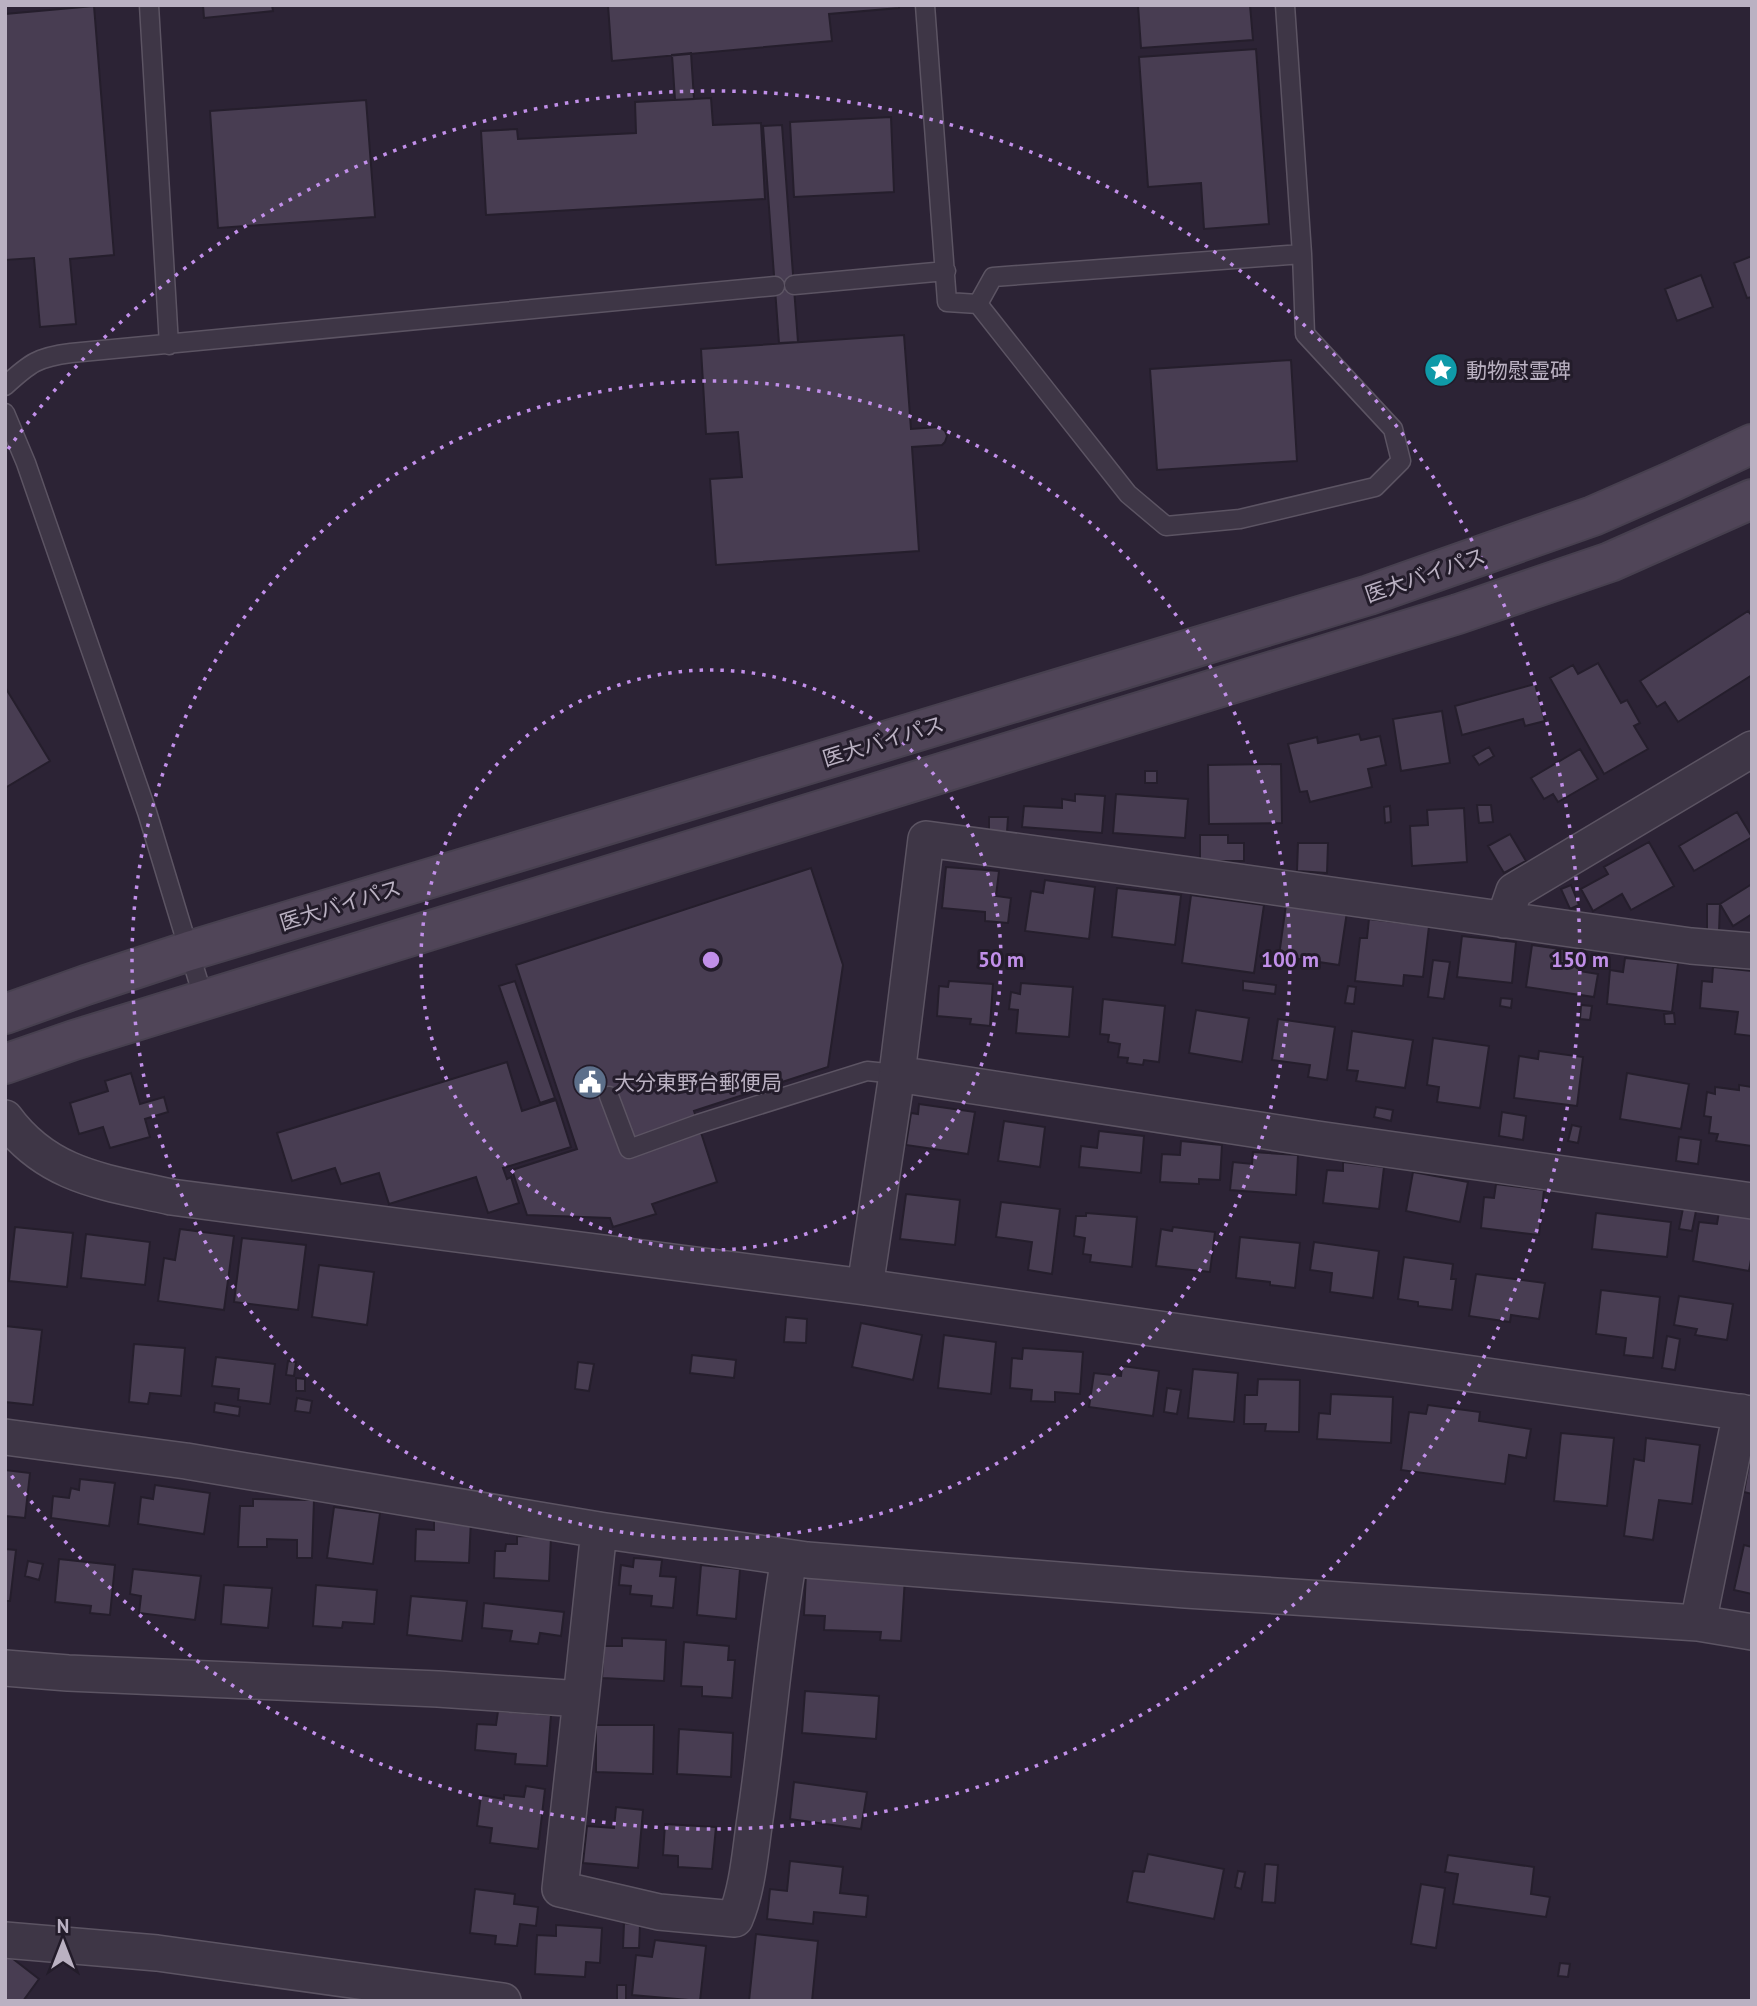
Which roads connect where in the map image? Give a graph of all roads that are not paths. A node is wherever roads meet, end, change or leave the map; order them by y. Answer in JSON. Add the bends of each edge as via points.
{"nodes":[{"id":1,"x":149,"y":5,"type":"edge"},
{"id":2,"x":925,"y":5,"type":"edge"},
{"id":3,"x":1285,"y":5,"type":"edge"},
{"id":4,"x":1302,"y":254,"type":"junction"},
{"id":5,"x":946,"y":271,"type":"junction"},
{"id":6,"x":794,"y":285,"type":"dead end"},
{"id":7,"x":775,"y":286,"type":"dead end"},
{"id":8,"x":978,"y":304,"type":"junction"},
{"id":9,"x":169,"y":345,"type":"junction"},
{"id":10,"x":5,"y":386,"type":"edge"},
{"id":11,"x":5,"y":413,"type":"edge"},
{"id":12,"x":1752,"y":444,"type":"edge"},
{"id":13,"x":1752,"y":499,"type":"edge"},
{"id":14,"x":1752,"y":749,"type":"edge"},
{"id":15,"x":1504,"y":920,"type":"junction"},
{"id":16,"x":189,"y":951,"type":"junction"},
{"id":17,"x":1752,"y":951,"type":"edge"},
{"id":18,"x":204,"y":1000,"type":"junction"},
{"id":19,"x":5,"y":1014,"type":"edge"},
{"id":20,"x":5,"y":1064,"type":"edge"},
{"id":21,"x":897,"y":1074,"type":"junction"},
{"id":22,"x":609,"y":1096,"type":"dead end"},
{"id":23,"x":5,"y":1118,"type":"edge"},
{"id":24,"x":1752,"y":1201,"type":"edge"},
{"id":25,"x":865,"y":1286,"type":"junction"},
{"id":26,"x":1746,"y":1413,"type":"edge"},
{"id":27,"x":5,"y":1437,"type":"edge"},
{"id":28,"x":599,"y":1530,"type":"junction"},
{"id":29,"x":789,"y":1558,"type":"junction"},
{"id":30,"x":1698,"y":1623,"type":"junction"},
{"id":31,"x":1752,"y":1632,"type":"edge"},
{"id":32,"x":5,"y":1668,"type":"edge"},
{"id":33,"x":581,"y":1699,"type":"junction"},
{"id":34,"x":5,"y":1940,"type":"edge"},
{"id":35,"x":503,"y":2001,"type":"edge"}],
"edges":[{"from":1,"to":9,"type":"lane"},
{"from":2,"to":5,"type":"lane"},
{"from":3,"to":4,"type":"lane"},
{"from":4,"to":8,"type":"lane","via":[[993,277]]},
{"from":4,"to":8,"type":"lane","via":[[1305,334],[1394,429],[1401,461],[1375,486],[1240,519],[1166,526],[1128,494]]},
{"from":5,"to":6,"type":"lane"},
{"from":5,"to":8,"type":"lane","via":[[947,302]]},
{"from":7,"to":9,"type":"lane"},
{"from":9,"to":10,"type":"lane","via":[[47,356]]},
{"from":11,"to":16,"type":"lane","via":[[142,799]]},
{"from":12,"to":16,"type":"main road","name":"医大バイパス","via":[[1593,516],[1369,594]]},
{"from":13,"to":18,"type":"main road","via":[[1609,562],[1471,610]]},
{"from":14,"to":15,"type":"street","via":[[1514,891]]},
{"from":15,"to":17,"type":"street"},
{"from":15,"to":21,"type":"street","via":[[926,839]]},
{"from":16,"to":18,"type":"lane"},
{"from":16,"to":19,"type":"main road","name":"医大バイパス"},
{"from":18,"to":20,"type":"main road"},
{"from":21,"to":22,"type":"lane","via":[[867,1071],[629,1149]]},
{"from":21,"to":24,"type":"street"},
{"from":21,"to":25,"type":"street"},
{"from":23,"to":25,"type":"street","via":[[43,1157],[83,1177],[171,1196]]},
{"from":25,"to":26,"type":"street"},
{"from":26,"to":30,"type":"street"},
{"from":27,"to":28,"type":"street","via":[[186,1461]]},
{"from":28,"to":29,"type":"street"},
{"from":28,"to":33,"type":"street"},
{"from":29,"to":30,"type":"street","via":[[1173,1589]]},
{"from":29,"to":33,"type":"street","via":[[743,1901],[734,1919],[659,1912],[559,1889]]},
{"from":30,"to":31,"type":"street"},
{"from":32,"to":33,"type":"street"},
{"from":34,"to":35,"type":"street","via":[[157,1954]]}]}
